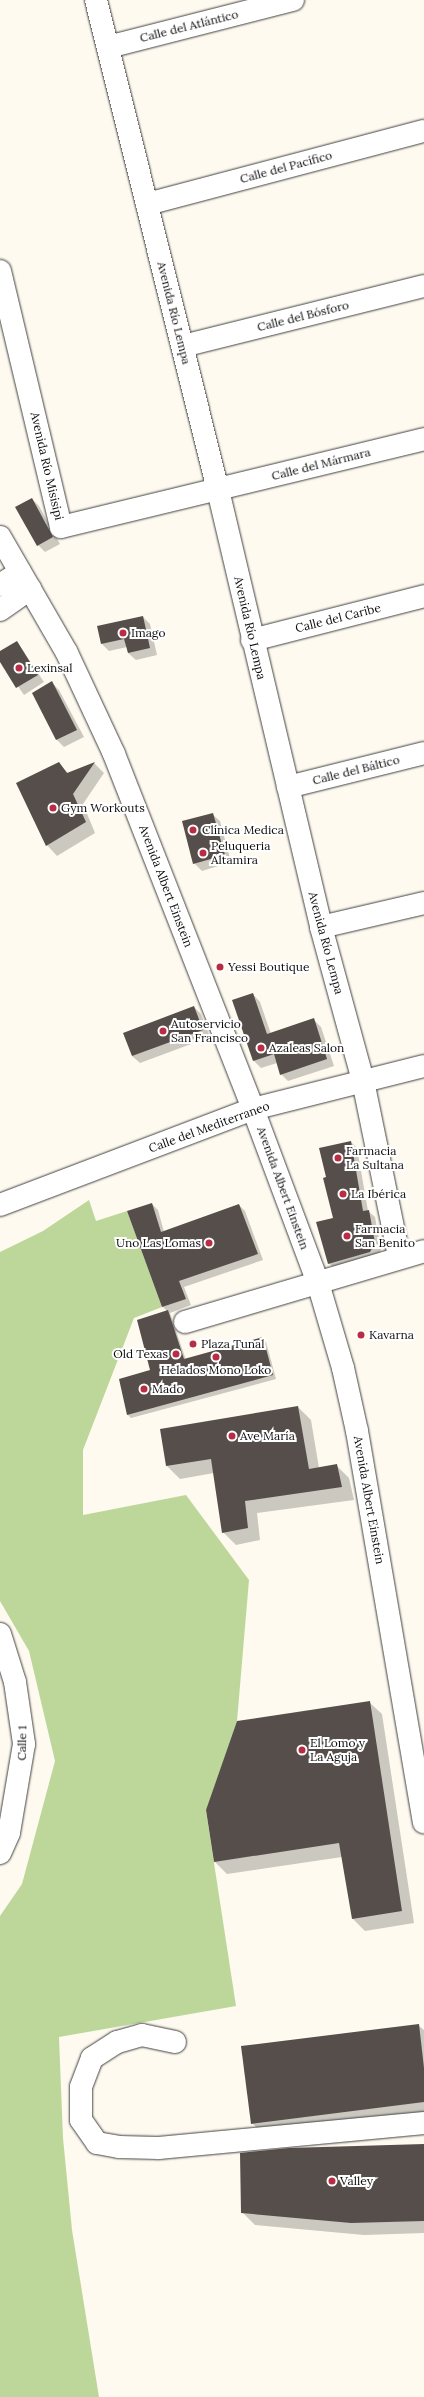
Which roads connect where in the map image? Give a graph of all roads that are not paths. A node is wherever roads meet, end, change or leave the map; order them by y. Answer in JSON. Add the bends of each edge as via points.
{"nodes":[{"id":1,"x":96,"y":0,"type":"edge"},
{"id":2,"x":293,"y":0,"type":"edge"},
{"id":3,"x":108,"y":47,"type":"junction"},
{"id":4,"x":424,"y":132,"type":"edge"},
{"id":5,"x":147,"y":204,"type":"junction"},
{"id":6,"x":0,"y":271,"type":"edge"},
{"id":7,"x":424,"y":286,"type":"edge"},
{"id":8,"x":183,"y":346,"type":"junction"},
{"id":9,"x":424,"y":438,"type":"edge"},
{"id":10,"x":218,"y":490,"type":"junction"},
{"id":11,"x":0,"y":538,"type":"edge"},
{"id":12,"x":15,"y":585,"type":"edge"},
{"id":13,"x":424,"y":596,"type":"edge"},
{"id":14,"x":0,"y":610,"type":"edge"},
{"id":15,"x":252,"y":640,"type":"junction"},
{"id":16,"x":424,"y":753,"type":"edge"},
{"id":17,"x":288,"y":787,"type":"junction"},
{"id":18,"x":424,"y":903,"type":"edge"},
{"id":19,"x":321,"y":927,"type":"junction"},
{"id":20,"x":424,"y":1066,"type":"edge"},
{"id":21,"x":363,"y":1081,"type":"junction"},
{"id":22,"x":253,"y":1109,"type":"junction"},
{"id":23,"x":0,"y":1206,"type":"edge"},
{"id":24,"x":424,"y":1251,"type":"edge"},
{"id":25,"x":400,"y":1257,"type":"junction"},
{"id":26,"x":318,"y":1283,"type":"junction"},
{"id":27,"x":185,"y":1322,"type":"dead end"},
{"id":28,"x":3,"y":1648,"type":"edge"},
{"id":29,"x":424,"y":1822,"type":"edge"},
{"id":30,"x":4,"y":1834,"type":"edge"},
{"id":31,"x":0,"y":1853,"type":"edge"},
{"id":32,"x":175,"y":2042,"type":"dead end"},
{"id":33,"x":424,"y":2123,"type":"edge"}],
"edges":[{"from":1,"to":3,"type":"street","name":"Avenida Río Lempa"},
{"from":2,"to":3,"type":"street","name":"Calle del Atlántico"},
{"from":3,"to":5,"type":"street","name":"Avenida Río Lempa"},
{"from":4,"to":5,"type":"street","name":"Calle del Pacífico"},
{"from":5,"to":8,"type":"street","name":"Avenida Río Lempa"},
{"from":6,"to":10,"type":"street","name":"Avenida Río Misisipi","via":[[61,527]]},
{"from":7,"to":8,"type":"street","name":"Calle del Bósforo"},
{"from":8,"to":10,"type":"street","name":"Avenida Río Lempa"},
{"from":9,"to":10,"type":"street","name":"Calle del Mármara"},
{"from":10,"to":15,"type":"street","name":"Avenida Río Lempa"},
{"from":11,"to":12,"type":"street","name":"Avenida Albert Einstein"},
{"from":12,"to":14,"type":"street"},
{"from":12,"to":22,"type":"street","name":"Avenida Albert Einstein","via":[[67,653],[114,754]]},
{"from":13,"to":15,"type":"street","name":"Calle del Caribe"},
{"from":15,"to":17,"type":"street","name":"Avenida Río Lempa"},
{"from":16,"to":17,"type":"street","name":"Calle del Báltico"},
{"from":17,"to":19,"type":"street","name":"Avenida Río Lempa"},
{"from":18,"to":19,"type":"street"},
{"from":19,"to":21,"type":"street","name":"Avenida Río Lempa"},
{"from":20,"to":21,"type":"street","name":"Calle del Mediterraneo"},
{"from":21,"to":22,"type":"street","name":"Calle del Mediterraneo"},
{"from":21,"to":25,"type":"street","name":"Avenida Río Lempa"},
{"from":22,"to":23,"type":"street","name":"Calle del Mediterraneo"},
{"from":22,"to":26,"type":"street","name":"Avenida Albert Einstein"},
{"from":24,"to":25,"type":"street"},
{"from":25,"to":26,"type":"street"},
{"from":26,"to":27,"type":"street"},
{"from":26,"to":29,"type":"street","name":"Avenida Albert Einstein","via":[[343,1368],[357,1430]]},
{"from":28,"to":30,"type":"street","name":"Calle 1","via":[[21,1712],[24,1744]]},
{"from":30,"to":31,"type":"street","name":"Calle 1"},
{"from":32,"to":33,"type":"street","via":[[142,2036],[116,2042],[92,2058],[81,2087],[82,2120],[97,2143],[119,2147],[159,2148]]}]}
